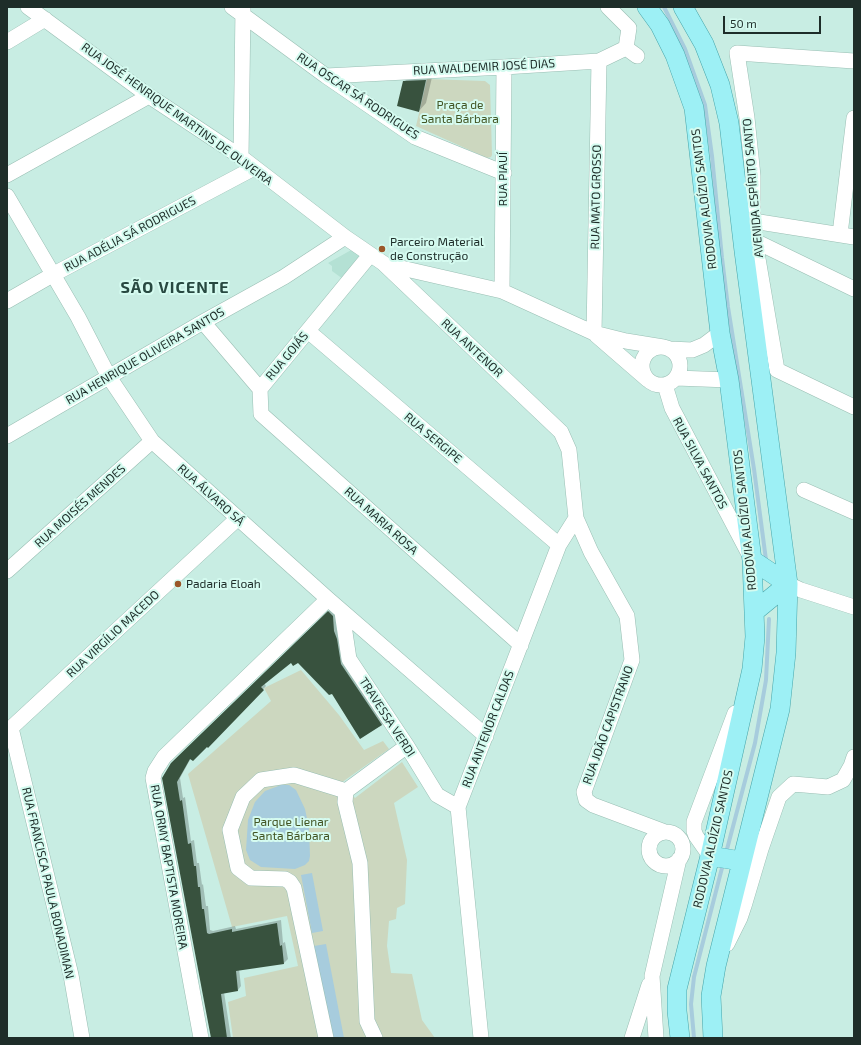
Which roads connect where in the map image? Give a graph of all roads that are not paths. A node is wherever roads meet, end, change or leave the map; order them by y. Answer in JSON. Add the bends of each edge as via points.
{"nodes":[{"id":1,"x":28,"y":7,"type":"edge"},
{"id":2,"x":608,"y":7,"type":"edge"},
{"id":3,"x":647,"y":7,"type":"edge"},
{"id":4,"x":683,"y":7,"type":"edge"},
{"id":5,"x":239,"y":9,"type":"edge"},
{"id":6,"x":45,"y":19,"type":"junction"},
{"id":7,"x":7,"y":42,"type":"edge"},
{"id":8,"x":599,"y":61,"type":"junction"},
{"id":9,"x":854,"y":61,"type":"edge"},
{"id":10,"x":504,"y":67,"type":"junction"},
{"id":11,"x":326,"y":76,"type":"junction"},
{"id":12,"x":148,"y":96,"type":"junction"},
{"id":13,"x":854,"y":118,"type":"edge"},
{"id":14,"x":241,"y":157,"type":"junction"},
{"id":15,"x":254,"y":168,"type":"junction"},
{"id":16,"x":504,"y":173,"type":"junction"},
{"id":17,"x":7,"y":175,"type":"edge"},
{"id":18,"x":7,"y":196,"type":"edge"},
{"id":19,"x":753,"y":221,"type":"junction"},
{"id":20,"x":847,"y":236,"type":"edge"},
{"id":21,"x":345,"y":237,"type":"junction"},
{"id":22,"x":755,"y":241,"type":"junction"},
{"id":23,"x":370,"y":255,"type":"junction"},
{"id":24,"x":383,"y":263,"type":"junction"},
{"id":25,"x":54,"y":274,"type":"junction"},
{"id":26,"x":854,"y":289,"type":"edge"},
{"id":27,"x":502,"y":291,"type":"junction"},
{"id":28,"x":7,"y":301,"type":"edge"},
{"id":29,"x":203,"y":322,"type":"junction"},
{"id":30,"x":308,"y":331,"type":"junction"},
{"id":31,"x":594,"y":333,"type":"junction"},
{"id":32,"x":720,"y":334,"type":"junction"},
{"id":33,"x":666,"y":348,"type":"junction"},
{"id":34,"x":109,"y":378,"type":"junction"},
{"id":35,"x":648,"y":380,"type":"junction"},
{"id":36,"x":729,"y":380,"type":"junction"},
{"id":37,"x":670,"y":381,"type":"junction"},
{"id":38,"x":260,"y":389,"type":"junction"},
{"id":39,"x":854,"y":407,"type":"edge"},
{"id":40,"x":7,"y":436,"type":"edge"},
{"id":41,"x":152,"y":442,"type":"junction"},
{"id":42,"x":804,"y":490,"type":"dead end"},
{"id":43,"x":854,"y":512,"type":"edge"},
{"id":44,"x":576,"y":518,"type":"junction"},
{"id":45,"x":237,"y":519,"type":"junction"},
{"id":46,"x":559,"y":545,"type":"junction"},
{"id":47,"x":752,"y":560,"type":"junction"},
{"id":48,"x":7,"y":571,"type":"edge"},
{"id":49,"x":788,"y":584,"type":"junction"},
{"id":50,"x":328,"y":599,"type":"junction"},
{"id":51,"x":854,"y":607,"type":"edge"},
{"id":52,"x":342,"y":612,"type":"junction"},
{"id":53,"x":754,"y":612,"type":"junction"},
{"id":54,"x":521,"y":645,"type":"junction"},
{"id":55,"x":752,"y":669,"type":"junction"},
{"id":56,"x":9,"y":731,"type":"edge"},
{"id":57,"x":486,"y":736,"type":"junction"},
{"id":58,"x":407,"y":746,"type":"junction"},
{"id":59,"x":854,"y":757,"type":"edge"},
{"id":60,"x":346,"y":791,"type":"junction"},
{"id":61,"x":458,"y":807,"type":"junction"},
{"id":62,"x":632,"y":820,"type":"junction"},
{"id":63,"x":694,"y":822,"type":"junction"},
{"id":64,"x":667,"y":832,"type":"junction"},
{"id":65,"x":650,"y":843,"type":"junction"},
{"id":66,"x":761,"y":849,"type":"junction"},
{"id":67,"x":680,"y":857,"type":"junction"},
{"id":68,"x":726,"y":858,"type":"junction"},
{"id":69,"x":658,"y":863,"type":"junction"},
{"id":70,"x":672,"y":886,"type":"junction"},
{"id":71,"x":716,"y":966,"type":"junction"},
{"id":72,"x":652,"y":976,"type":"junction"},
{"id":73,"x":82,"y":1038,"type":"edge"},
{"id":74,"x":201,"y":1038,"type":"edge"},
{"id":75,"x":326,"y":1038,"type":"edge"},
{"id":76,"x":375,"y":1038,"type":"edge"},
{"id":77,"x":481,"y":1038,"type":"edge"},
{"id":78,"x":632,"y":1038,"type":"edge"},
{"id":79,"x":656,"y":1038,"type":"edge"},
{"id":80,"x":680,"y":1038,"type":"edge"},
{"id":81,"x":713,"y":1038,"type":"edge"}],
"edges":[{"from":1,"to":6,"type":"street","name":"RUA JOSÉ HENRIQUE MARTINS DE OLIVEIRA"},
{"from":2,"to":8,"type":"street","name":"RUA WALDEMIR JOSÉ DIAS","via":[[629,28],[631,52]]},
{"from":3,"to":32,"type":"main road","name":"RODOVIA ALOÍZIO SANTOS","via":[[660,25],[675,55],[694,108]]},
{"from":4,"to":49,"type":"main road","name":"RODOVIA ALOÍZIO SANTOS","via":[[704,44],[720,85],[729,123]]},
{"from":5,"to":11,"type":"street","name":"RUA OSCAR SÁ RODRIGUES"},
{"from":5,"to":14,"type":"street"},
{"from":6,"to":7,"type":"street"},
{"from":6,"to":12,"type":"street","name":"RUA JOSÉ HENRIQUE MARTINS DE OLIVEIRA"},
{"from":8,"to":10,"type":"street","name":"RUA WALDEMIR JOSÉ DIAS"},
{"from":8,"to":31,"type":"street","name":"RUA MATO GROSSO"},
{"from":9,"to":19,"type":"street","name":"AVENIDA ESPÍRITO SANTO","via":[[737,53],[748,118],[753,176]]},
{"from":10,"to":11,"type":"street","name":"RUA WALDEMIR JOSÉ DIAS"},
{"from":10,"to":16,"type":"street","name":"RUA PIAUÍ"},
{"from":11,"to":16,"type":"street","name":"RUA OSCAR SÁ RODRIGUES","via":[[415,137]]},
{"from":12,"to":14,"type":"street","name":"RUA JOSÉ HENRIQUE MARTINS DE OLIVEIRA"},
{"from":12,"to":17,"type":"street"},
{"from":13,"to":20,"type":"street"},
{"from":14,"to":15,"type":"street","name":"RUA JOSÉ HENRIQUE MARTINS DE OLIVEIRA"},
{"from":15,"to":21,"type":"street","name":"RUA JOSÉ HENRIQUE MARTINS DE OLIVEIRA"},
{"from":15,"to":25,"type":"street","name":"RUA ADÉLIA SÁ RODRIGUES"},
{"from":16,"to":27,"type":"street","name":"RUA PIAUÍ"},
{"from":18,"to":25,"type":"street","name":"RUA ÁLVARO SÁ"},
{"from":19,"to":20,"type":"street"},
{"from":19,"to":22,"type":"street","name":"AVENIDA ESPÍRITO SANTO"},
{"from":21,"to":23,"type":"street"},
{"from":21,"to":29,"type":"street","name":"RUA HENRIQUE OLIVEIRA SANTOS","via":[[284,277]]},
{"from":22,"to":26,"type":"street"},
{"from":22,"to":39,"type":"street","name":"AVENIDA ESPÍRITO SANTO","via":[[777,370]]},
{"from":23,"to":24,"type":"street"},
{"from":23,"to":30,"type":"street","name":"RUA GOIÁS"},
{"from":24,"to":27,"type":"street"},
{"from":24,"to":44,"type":"street","name":"RUA ANTENOR","via":[[562,432],[569,450]]},
{"from":25,"to":28,"type":"street","name":"RUA ADÉLIA SÁ RODRIGUES"},
{"from":25,"to":34,"type":"street","name":"RUA ÁLVARO SÁ"},
{"from":27,"to":31,"type":"street"},
{"from":29,"to":34,"type":"street","name":"RUA HENRIQUE OLIVEIRA SANTOS"},
{"from":29,"to":38,"type":"street","name":"RUA GOIÁS"},
{"from":30,"to":38,"type":"street","name":"RUA GOIÁS"},
{"from":30,"to":46,"type":"street","name":"RUA SERGIPE"},
{"from":31,"to":33,"type":"street"},
{"from":31,"to":35,"type":"street"},
{"from":32,"to":33,"type":"street","via":[[692,350]]},
{"from":32,"to":36,"type":"main road","name":"RODOVIA ALOÍZIO SANTOS"},
{"from":33,"to":35,"type":"street","via":[[652,350],[644,358],[642,369]]},
{"from":33,"to":37,"type":"street","via":[[677,356],[679,362],[679,373]]},
{"from":34,"to":40,"type":"street","name":"RUA HENRIQUE OLIVEIRA SANTOS"},
{"from":34,"to":41,"type":"street","name":"RUA ÁLVARO SÁ"},
{"from":35,"to":37,"type":"street","via":[[659,385]]},
{"from":36,"to":37,"type":"street","via":[[707,378]]},
{"from":36,"to":47,"type":"main road","name":"RODOVIA ALOÍZIO SANTOS"},
{"from":37,"to":47,"type":"street","name":"RUA SILVA SANTOS","via":[[672,408]]},
{"from":38,"to":54,"type":"street","name":"RUA MARIA ROSA","via":[[261,414]]},
{"from":41,"to":45,"type":"street","name":"RUA ÁLVARO SÁ"},
{"from":41,"to":48,"type":"street","name":"RUA MOISÉS MENDES"},
{"from":42,"to":43,"type":"street"},
{"from":44,"to":46,"type":"street","name":"RUA ANTENOR CALDAS"},
{"from":44,"to":62,"type":"street","name":"RUA JOÃO CAPISTRANO","via":[[591,552],[627,616],[632,660],[584,792],[586,800],[593,806]]},
{"from":45,"to":50,"type":"street","name":"RUA ÁLVARO SÁ"},
{"from":45,"to":56,"type":"street","name":"RUA VIRGÍLIO MACEDO"},
{"from":46,"to":54,"type":"street","name":"RUA ANTENOR CALDAS"},
{"from":47,"to":49,"type":"main road"},
{"from":47,"to":53,"type":"main road","name":"RODOVIA ALOÍZIO SANTOS"},
{"from":49,"to":51,"type":"street"},
{"from":49,"to":53,"type":"main road"},
{"from":49,"to":68,"type":"main road","name":"RODOVIA ALOÍZIO SANTOS","via":[[786,653],[780,710]]},
{"from":50,"to":52,"type":"street","name":"RUA ÁLVARO SÁ"},
{"from":50,"to":74,"type":"street","name":"RUA ORMY BAPTISTA MOREIRA","via":[[164,757],[155,771],[153,778]]},
{"from":52,"to":57,"type":"street","name":"RUA ÁLVARO SÁ"},
{"from":52,"to":58,"type":"street","name":"TRAVESSA VERDI","via":[[349,659]]},
{"from":53,"to":55,"type":"main road","name":"RODOVIA ALOÍZIO SANTOS"},
{"from":54,"to":57,"type":"street","name":"RUA ANTENOR CALDAS"},
{"from":55,"to":63,"type":"street"},
{"from":55,"to":68,"type":"main road","name":"RODOVIA ALOÍZIO SANTOS"},
{"from":56,"to":73,"type":"street","name":"RUA FRANCISCA PAULA BONADIMAN","via":[[71,975]]},
{"from":57,"to":61,"type":"street","name":"RUA ANTENOR CALDAS"},
{"from":58,"to":60,"type":"street"},
{"from":58,"to":61,"type":"street","name":"TRAVESSA VERDI","via":[[437,795]]},
{"from":59,"to":66,"type":"street","via":[[843,780],[828,787],[793,784],[779,797]]},
{"from":60,"to":75,"type":"street","via":[[294,775],[260,780],[243,797],[230,830],[238,868],[251,878],[285,879],[294,888]]},
{"from":60,"to":76,"type":"street","via":[[345,802],[360,863],[367,1021]]},
{"from":61,"to":77,"type":"street","name":"RUA ANTENOR CALDAS"},
{"from":62,"to":64,"type":"street","name":"RUA JOÃO CAPISTRANO"},
{"from":62,"to":65,"type":"street"},
{"from":63,"to":64,"type":"street"},
{"from":63,"to":68,"type":"street","via":[[696,836]]},
{"from":64,"to":65,"type":"street","via":[[658,834]]},
{"from":64,"to":67,"type":"street","via":[[679,838],[682,843]]},
{"from":65,"to":69,"type":"street","via":[[650,854]]},
{"from":66,"to":68,"type":"street","via":[[756,855]]},
{"from":66,"to":71,"type":"street","via":[[740,918]]},
{"from":67,"to":68,"type":"street"},
{"from":67,"to":69,"type":"street","via":[[669,865]]},
{"from":67,"to":70,"type":"street"},
{"from":68,"to":71,"type":"main road","name":"RODOVIA ALOÍZIO SANTOS"},
{"from":68,"to":80,"type":"main road","name":"RODOVIA ALOÍZIO SANTOS","via":[[677,989]]},
{"from":69,"to":70,"type":"street"},
{"from":70,"to":72,"type":"street"},
{"from":71,"to":81,"type":"main road","name":"RODOVIA ALOÍZIO SANTOS","via":[[711,996]]},
{"from":72,"to":78,"type":"street"},
{"from":72,"to":79,"type":"street"}]}
